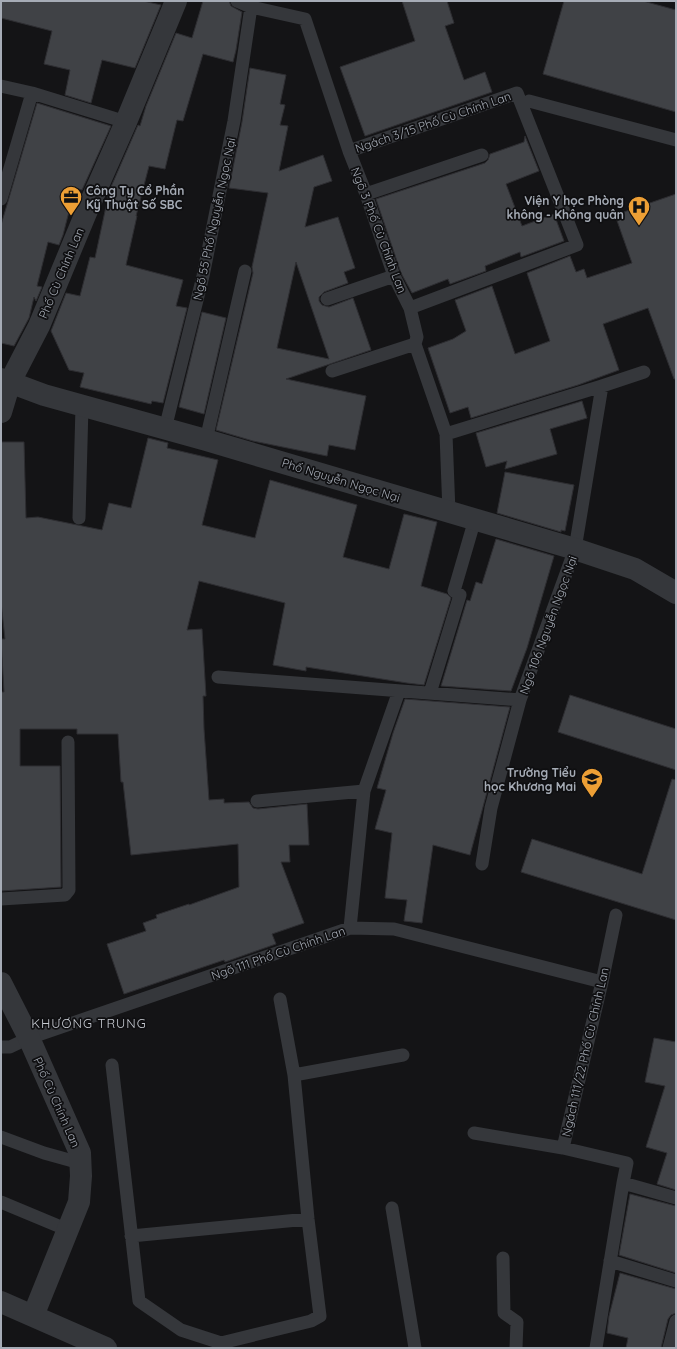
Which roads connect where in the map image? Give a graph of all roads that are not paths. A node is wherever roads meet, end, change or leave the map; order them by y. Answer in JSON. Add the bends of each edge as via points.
{"nodes":[{"id":1,"x":176,"y":1,"type":"edge"},
{"id":2,"x":238,"y":1,"type":"edge"},
{"id":3,"x":251,"y":7,"type":"junction"},
{"id":4,"x":1,"y":86,"type":"edge"},
{"id":5,"x":32,"y":93,"type":"junction"},
{"id":6,"x":529,"y":101,"type":"dead end"},
{"id":7,"x":126,"y":122,"type":"junction"},
{"id":8,"x":676,"y":140,"type":"edge"},
{"id":9,"x":349,"y":151,"type":"junction"},
{"id":10,"x":482,"y":155,"type":"dead end"},
{"id":11,"x":5,"y":172,"type":"edge"},
{"id":12,"x":366,"y":194,"type":"junction"},
{"id":13,"x":1,"y":199,"type":"edge"},
{"id":14,"x":245,"y":271,"type":"dead end"},
{"id":15,"x":394,"y":276,"type":"junction"},
{"id":16,"x":327,"y":299,"type":"dead end"},
{"id":17,"x":410,"y":308,"type":"junction"},
{"id":18,"x":415,"y":344,"type":"junction"},
{"id":19,"x":332,"y":371,"type":"dead end"},
{"id":20,"x":644,"y":372,"type":"dead end"},
{"id":21,"x":6,"y":381,"type":"edge"},
{"id":22,"x":602,"y":386,"type":"junction"},
{"id":23,"x":82,"y":406,"type":"junction"},
{"id":24,"x":1,"y":412,"type":"edge"},
{"id":25,"x":165,"y":429,"type":"junction"},
{"id":26,"x":446,"y":434,"type":"junction"},
{"id":27,"x":206,"y":440,"type":"junction"},
{"id":28,"x":449,"y":512,"type":"junction"},
{"id":29,"x":79,"y":518,"type":"dead end"},
{"id":30,"x":475,"y":519,"type":"junction"},
{"id":31,"x":575,"y":549,"type":"junction"},
{"id":32,"x":676,"y":593,"type":"edge"},
{"id":33,"x":218,"y":676,"type":"dead end"},
{"id":34,"x":399,"y":691,"type":"junction"},
{"id":35,"x":430,"y":693,"type":"junction"},
{"id":36,"x":520,"y":700,"type":"junction"},
{"id":37,"x":68,"y":742,"type":"dead end"},
{"id":38,"x":364,"y":791,"type":"junction"},
{"id":39,"x":257,"y":800,"type":"dead end"},
{"id":40,"x":482,"y":864,"type":"dead end"},
{"id":41,"x":1,"y":899,"type":"edge"},
{"id":42,"x":616,"y":915,"type":"dead end"},
{"id":43,"x":350,"y":928,"type":"junction"},
{"id":44,"x":602,"y":982,"type":"junction"},
{"id":45,"x":1,"y":983,"type":"edge"},
{"id":46,"x":280,"y":999,"type":"dead end"},
{"id":47,"x":29,"y":1038,"type":"junction"},
{"id":48,"x":1,"y":1047,"type":"edge"},
{"id":49,"x":403,"y":1055,"type":"dead end"},
{"id":50,"x":112,"y":1065,"type":"dead end"},
{"id":51,"x":294,"y":1074,"type":"junction"},
{"id":52,"x":474,"y":1134,"type":"dead end"},
{"id":53,"x":1,"y":1137,"type":"edge"},
{"id":54,"x":563,"y":1148,"type":"junction"},
{"id":55,"x":80,"y":1163,"type":"junction"},
{"id":56,"x":623,"y":1183,"type":"junction"},
{"id":57,"x":676,"y":1198,"type":"edge"},
{"id":58,"x":1,"y":1202,"type":"edge"},
{"id":59,"x":392,"y":1208,"type":"dead end"},
{"id":60,"x":308,"y":1218,"type":"junction"},
{"id":61,"x":68,"y":1230,"type":"junction"},
{"id":62,"x":131,"y":1236,"type":"junction"},
{"id":63,"x":503,"y":1258,"type":"dead end"},
{"id":64,"x":610,"y":1261,"type":"junction"},
{"id":65,"x":676,"y":1281,"type":"edge"},
{"id":66,"x":1,"y":1302,"type":"edge"},
{"id":67,"x":33,"y":1316,"type":"junction"},
{"id":68,"x":676,"y":1321,"type":"edge"},
{"id":69,"x":220,"y":1345,"type":"edge"},
{"id":70,"x":106,"y":1348,"type":"edge"},
{"id":71,"x":415,"y":1348,"type":"edge"},
{"id":72,"x":516,"y":1348,"type":"edge"},
{"id":73,"x":596,"y":1348,"type":"edge"},
{"id":74,"x":669,"y":1348,"type":"edge"}],
"edges":[{"from":1,"to":7,"type":"street","name":"Phố Cù Chính Lan"},
{"from":2,"to":3,"type":"lane","name":"Ngõ 3 Phố Cù Chính Lan"},
{"from":3,"to":9,"type":"lane","name":"Ngõ 3 Phố Cù Chính Lan","via":[[305,18]]},
{"from":3,"to":25,"type":"lane","name":"Ngõ 55 Phố Nguyễn Ngọc Nại","via":[[234,121],[204,276]]},
{"from":4,"to":5,"type":"lane"},
{"from":5,"to":7,"type":"lane"},
{"from":5,"to":11,"type":"lane"},
{"from":6,"to":8,"type":"lane"},
{"from":7,"to":21,"type":"street","name":"Phố Cù Chính Lan","via":[[39,326]]},
{"from":9,"to":12,"type":"lane","name":"Ngõ 3 Phố Cù Chính Lan"},
{"from":9,"to":17,"type":"lane","name":"Ngách 3/15 Phố Cù Chính Lan","via":[[517,93],[577,245]]},
{"from":10,"to":12,"type":"lane"},
{"from":11,"to":13,"type":"lane"},
{"from":12,"to":15,"type":"lane","name":"Ngõ 3 Phố Cù Chính Lan"},
{"from":14,"to":27,"type":"lane"},
{"from":15,"to":16,"type":"lane"},
{"from":15,"to":17,"type":"lane","name":"Ngõ 3 Phố Cù Chính Lan"},
{"from":17,"to":18,"type":"lane","name":"Ngõ 3 Phố Cù Chính Lan","via":[[417,337]]},
{"from":18,"to":19,"type":"lane"},
{"from":18,"to":26,"type":"lane","name":"Ngõ 3 Phố Cù Chính Lan"},
{"from":20,"to":22,"type":"lane"},
{"from":21,"to":23,"type":"street","name":"Phố Nguyễn Ngọc Nại"},
{"from":21,"to":24,"type":"street","name":"Phố Cù Chính Lan"},
{"from":22,"to":26,"type":"lane"},
{"from":22,"to":31,"type":"lane","name":"Ngõ 106 Nguyễn Ngọc Nại"},
{"from":23,"to":25,"type":"street","name":"Phố Nguyễn Ngọc Nại"},
{"from":23,"to":29,"type":"lane"},
{"from":25,"to":27,"type":"street","name":"Phố Nguyễn Ngọc Nại"},
{"from":26,"to":28,"type":"lane","name":"Ngõ 3 Phố Cù Chính Lan"},
{"from":27,"to":28,"type":"street","name":"Phố Nguyễn Ngọc Nại"},
{"from":28,"to":30,"type":"street","name":"Phố Nguyễn Ngọc Nại"},
{"from":30,"to":31,"type":"street","name":"Phố Nguyễn Ngọc Nại"},
{"from":30,"to":35,"type":"lane","via":[[454,592],[460,594]]},
{"from":31,"to":32,"type":"street","name":"Phố Nguyễn Ngọc Nại","via":[[635,569]]},
{"from":31,"to":36,"type":"lane","name":"Ngõ 106 Nguyễn Ngọc Nại"},
{"from":33,"to":34,"type":"lane"},
{"from":34,"to":35,"type":"lane"},
{"from":34,"to":38,"type":"lane"},
{"from":35,"to":36,"type":"lane"},
{"from":36,"to":40,"type":"lane","name":"Ngõ 106 Nguyễn Ngọc Nại","via":[[491,808]]},
{"from":37,"to":41,"type":"lane","via":[[69,890],[65,895]]},
{"from":38,"to":39,"type":"lane"},
{"from":38,"to":43,"type":"lane"},
{"from":42,"to":44,"type":"lane","name":"Ngách 111/22 Phố Cù Chính Lan"},
{"from":43,"to":44,"type":"lane","name":"Ngõ 111 Phố Cù Chính Lan","via":[[394,929]]},
{"from":43,"to":47,"type":"lane","name":"Ngõ 111 Phố Cù Chính Lan"},
{"from":44,"to":54,"type":"lane","name":"Ngách 111/22 Phố Cù Chính Lan"},
{"from":45,"to":47,"type":"street","name":"Phố Cù Chính Lan"},
{"from":46,"to":51,"type":"lane"},
{"from":47,"to":48,"type":"lane","name":"Ngõ 111 Phố Cù Chính Lan","via":[[10,1047]]},
{"from":47,"to":55,"type":"street","name":"Phố Cù Chính Lan","via":[[80,1153]]},
{"from":49,"to":51,"type":"lane"},
{"from":50,"to":62,"type":"lane"},
{"from":51,"to":60,"type":"lane"},
{"from":52,"to":54,"type":"lane"},
{"from":53,"to":55,"type":"lane"},
{"from":54,"to":56,"type":"lane","name":"Ngách 111/22 Phố Cù Chính Lan","via":[[627,1163]]},
{"from":55,"to":61,"type":"street","name":"Phố Cù Chính Lan","via":[[79,1202]]},
{"from":56,"to":57,"type":"lane"},
{"from":56,"to":64,"type":"lane"},
{"from":58,"to":61,"type":"lane"},
{"from":59,"to":71,"type":"lane"},
{"from":60,"to":62,"type":"lane"},
{"from":60,"to":69,"type":"lane","via":[[320,1316],[311,1321]]},
{"from":61,"to":67,"type":"street","name":"Phố Cù Chính Lan"},
{"from":62,"to":69,"type":"lane","via":[[138,1301],[182,1330]]},
{"from":63,"to":72,"type":"lane","via":[[504,1313],[516,1322]]},
{"from":64,"to":65,"type":"lane"},
{"from":64,"to":73,"type":"lane"},
{"from":66,"to":67,"type":"street"},
{"from":67,"to":70,"type":"street"},
{"from":68,"to":74,"type":"lane"}]}
